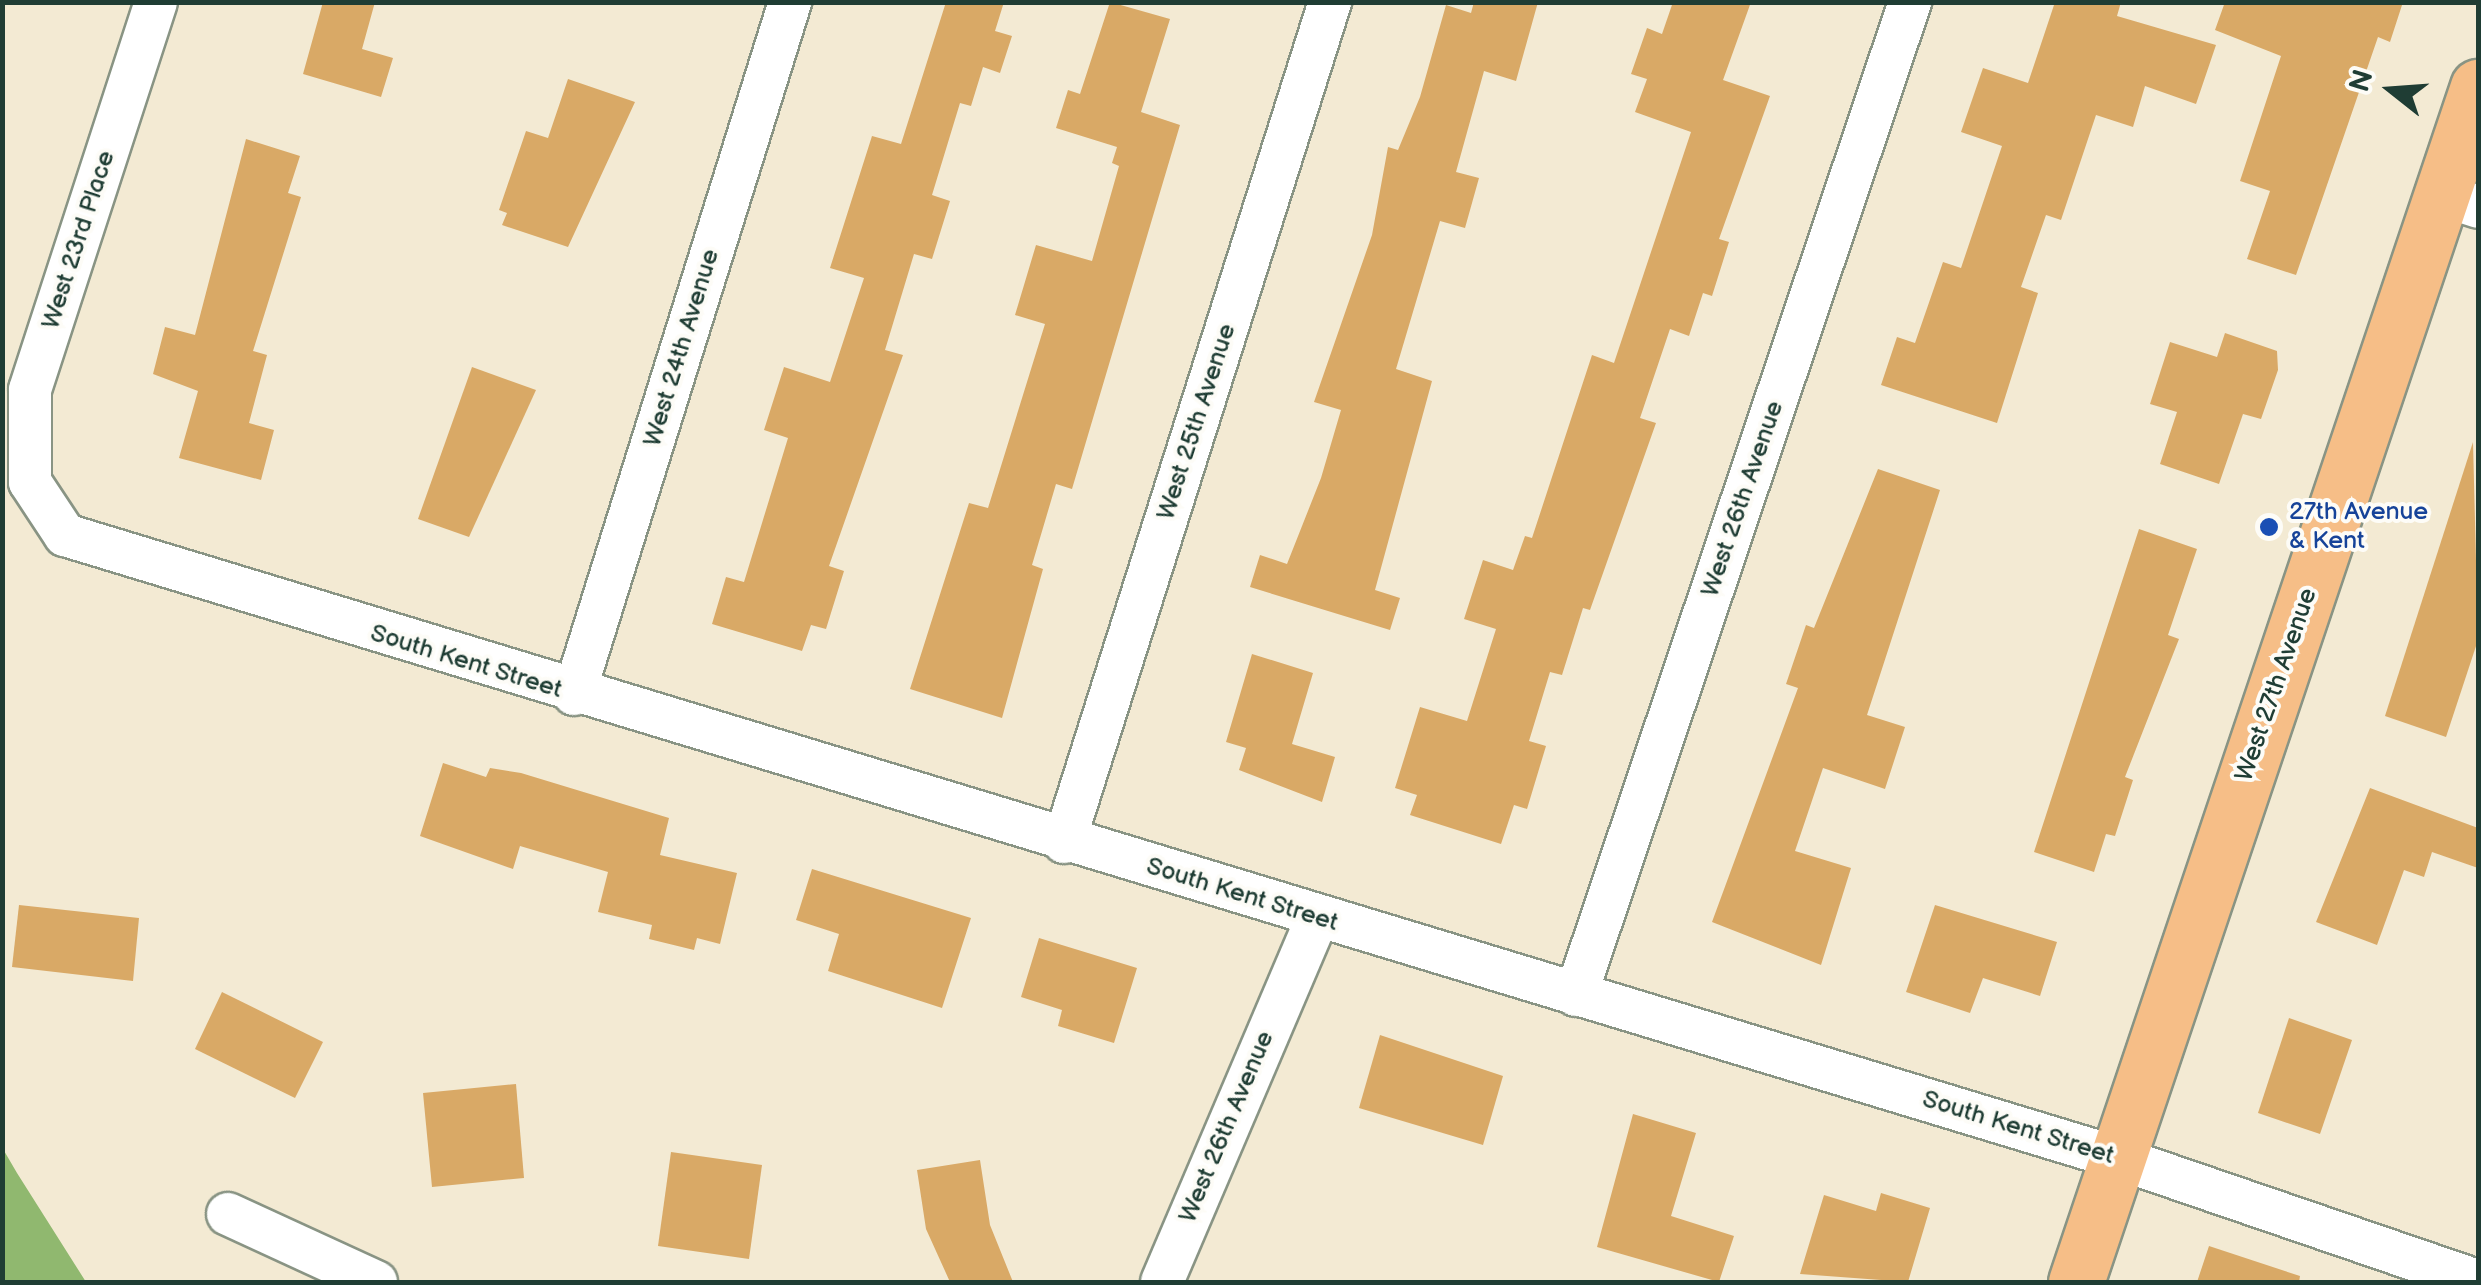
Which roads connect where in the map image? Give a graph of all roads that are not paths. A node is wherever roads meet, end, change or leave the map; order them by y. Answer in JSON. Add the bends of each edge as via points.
{"nodes":[{"id":1,"x":156,"y":2,"type":"edge"},
{"id":2,"x":790,"y":2,"type":"edge"},
{"id":3,"x":1330,"y":2,"type":"edge"},
{"id":4,"x":1910,"y":2,"type":"edge"},
{"id":5,"x":2478,"y":87,"type":"edge"},
{"id":6,"x":2460,"y":201,"type":"edge"},
{"id":7,"x":30,"y":482,"type":"joint"},
{"id":8,"x":574,"y":694,"type":"junction"},
{"id":9,"x":1064,"y":842,"type":"junction"},
{"id":10,"x":1317,"y":918,"type":"junction"},
{"id":11,"x":1576,"y":995,"type":"junction"},
{"id":12,"x":2118,"y":1158,"type":"junction"},
{"id":13,"x":228,"y":1214,"type":"dead end"},
{"id":14,"x":2478,"y":1280,"type":"edge"},
{"id":15,"x":376,"y":1282,"type":"edge"},
{"id":16,"x":1162,"y":1282,"type":"edge"},
{"id":17,"x":2076,"y":1282,"type":"edge"}],
"edges":[{"from":1,"to":7,"type":"street","name":"West 23rd Place","via":[[30,390]]},
{"from":2,"to":8,"type":"street","name":"West 24th Avenue"},
{"from":3,"to":9,"type":"street","name":"West 25th Avenue"},
{"from":4,"to":11,"type":"street","name":"West 26th Avenue"},
{"from":5,"to":6,"type":"main road","name":"West 27th Avenue"},
{"from":6,"to":12,"type":"main road","name":"West 27th Avenue"},
{"from":7,"to":8,"type":"street","name":"South Kent Street","via":[[65,536],[110,554]]},
{"from":8,"to":9,"type":"street","name":"South Kent Street"},
{"from":9,"to":10,"type":"street","name":"South Kent Street"},
{"from":10,"to":11,"type":"street","name":"South Kent Street"},
{"from":10,"to":16,"type":"street","name":"West 26th Avenue"},
{"from":11,"to":12,"type":"street","name":"South Kent Street"},
{"from":12,"to":14,"type":"street","name":"South Kent Street"},
{"from":12,"to":17,"type":"main road","name":"West 27th Avenue"},
{"from":13,"to":15,"type":"street"}]}
